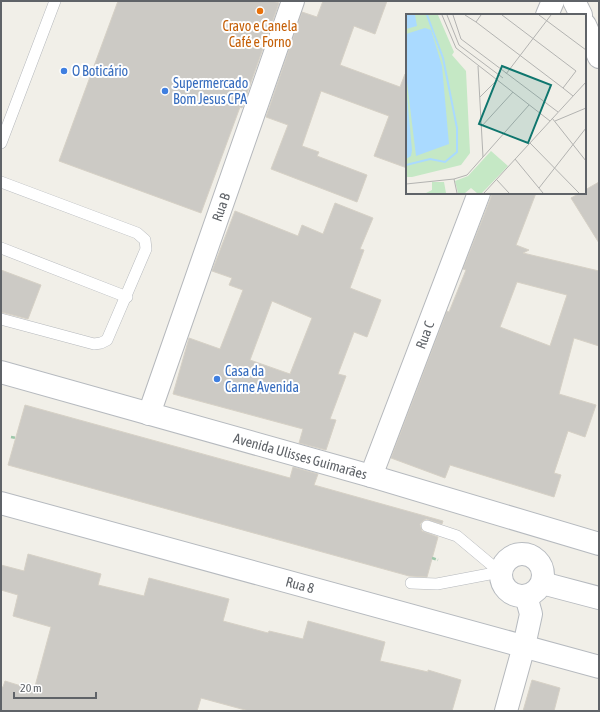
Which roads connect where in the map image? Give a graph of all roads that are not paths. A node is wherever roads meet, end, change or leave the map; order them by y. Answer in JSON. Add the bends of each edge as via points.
{"nodes":[{"id":1,"x":55,"y":1,"type":"edge"},
{"id":2,"x":293,"y":1,"type":"edge"},
{"id":3,"x":553,"y":1,"type":"edge"},
{"id":4,"x":574,"y":1,"type":"edge"},
{"id":5,"x":548,"y":14,"type":"edge"},
{"id":6,"x":580,"y":14,"type":"edge"},
{"id":7,"x":586,"y":27,"type":"edge"},
{"id":8,"x":599,"y":57,"type":"edge"},
{"id":9,"x":1,"y":143,"type":"edge"},
{"id":10,"x":1,"y":182,"type":"edge"},
{"id":11,"x":479,"y":194,"type":"edge"},
{"id":12,"x":1,"y":248,"type":"edge"},
{"id":13,"x":127,"y":297,"type":"junction"},
{"id":14,"x":2,"y":320,"type":"edge"},
{"id":15,"x":1,"y":372,"type":"edge"},
{"id":16,"x":149,"y":414,"type":"junction"},
{"id":17,"x":371,"y":476,"type":"junction"},
{"id":18,"x":1,"y":503,"type":"edge"},
{"id":19,"x":427,"y":526,"type":"dead end"},
{"id":20,"x":540,"y":526,"type":"junction"},
{"id":21,"x":598,"y":539,"type":"edge"},
{"id":22,"x":531,"y":556,"type":"junction"},
{"id":23,"x":500,"y":572,"type":"junction"},
{"id":24,"x":411,"y":583,"type":"dead end"},
{"id":25,"x":534,"y":590,"type":"junction"},
{"id":26,"x":599,"y":598,"type":"edge"},
{"id":27,"x":524,"y":646,"type":"junction"},
{"id":28,"x":599,"y":667,"type":"edge"},
{"id":29,"x":506,"y":711,"type":"edge"}],
"edges":[{"from":1,"to":9,"type":"lane"},
{"from":2,"to":16,"type":"main road","name":"Rua B"},
{"from":3,"to":5,"type":"main road"},
{"from":4,"to":6,"type":"main road"},
{"from":7,"to":8,"type":"main road"},
{"from":10,"to":13,"type":"lane","via":[[137,233],[145,240],[146,249]]},
{"from":11,"to":17,"type":"main road","name":"Rua C"},
{"from":12,"to":13,"type":"lane"},
{"from":13,"to":14,"type":"lane","via":[[107,340],[101,343],[94,344]]},
{"from":15,"to":16,"type":"main road","name":"Avenida Ulisses Guimarães"},
{"from":16,"to":17,"type":"main road","name":"Avenida Ulisses Guimarães"},
{"from":17,"to":20,"type":"main road","name":"Avenida Ulisses Guimarães"},
{"from":18,"to":27,"type":"main road","name":"Rua 8"},
{"from":19,"to":23,"type":"lane","via":[[457,536]]},
{"from":20,"to":21,"type":"main road","name":"Avenida Ulisses Guimarães"},
{"from":20,"to":22,"type":"main road"},
{"from":22,"to":23,"type":"main road","via":[[513,556],[502,565]]},
{"from":22,"to":25,"type":"main road","via":[[539,563],[543,576]]},
{"from":23,"to":24,"type":"lane","via":[[438,584]]},
{"from":23,"to":25,"type":"main road","via":[[503,585],[512,594]]},
{"from":25,"to":26,"type":"main road"},
{"from":25,"to":27,"type":"main road","via":[[532,614]]},
{"from":27,"to":28,"type":"main road","name":"Rua 8"},
{"from":27,"to":29,"type":"main road"}]}
